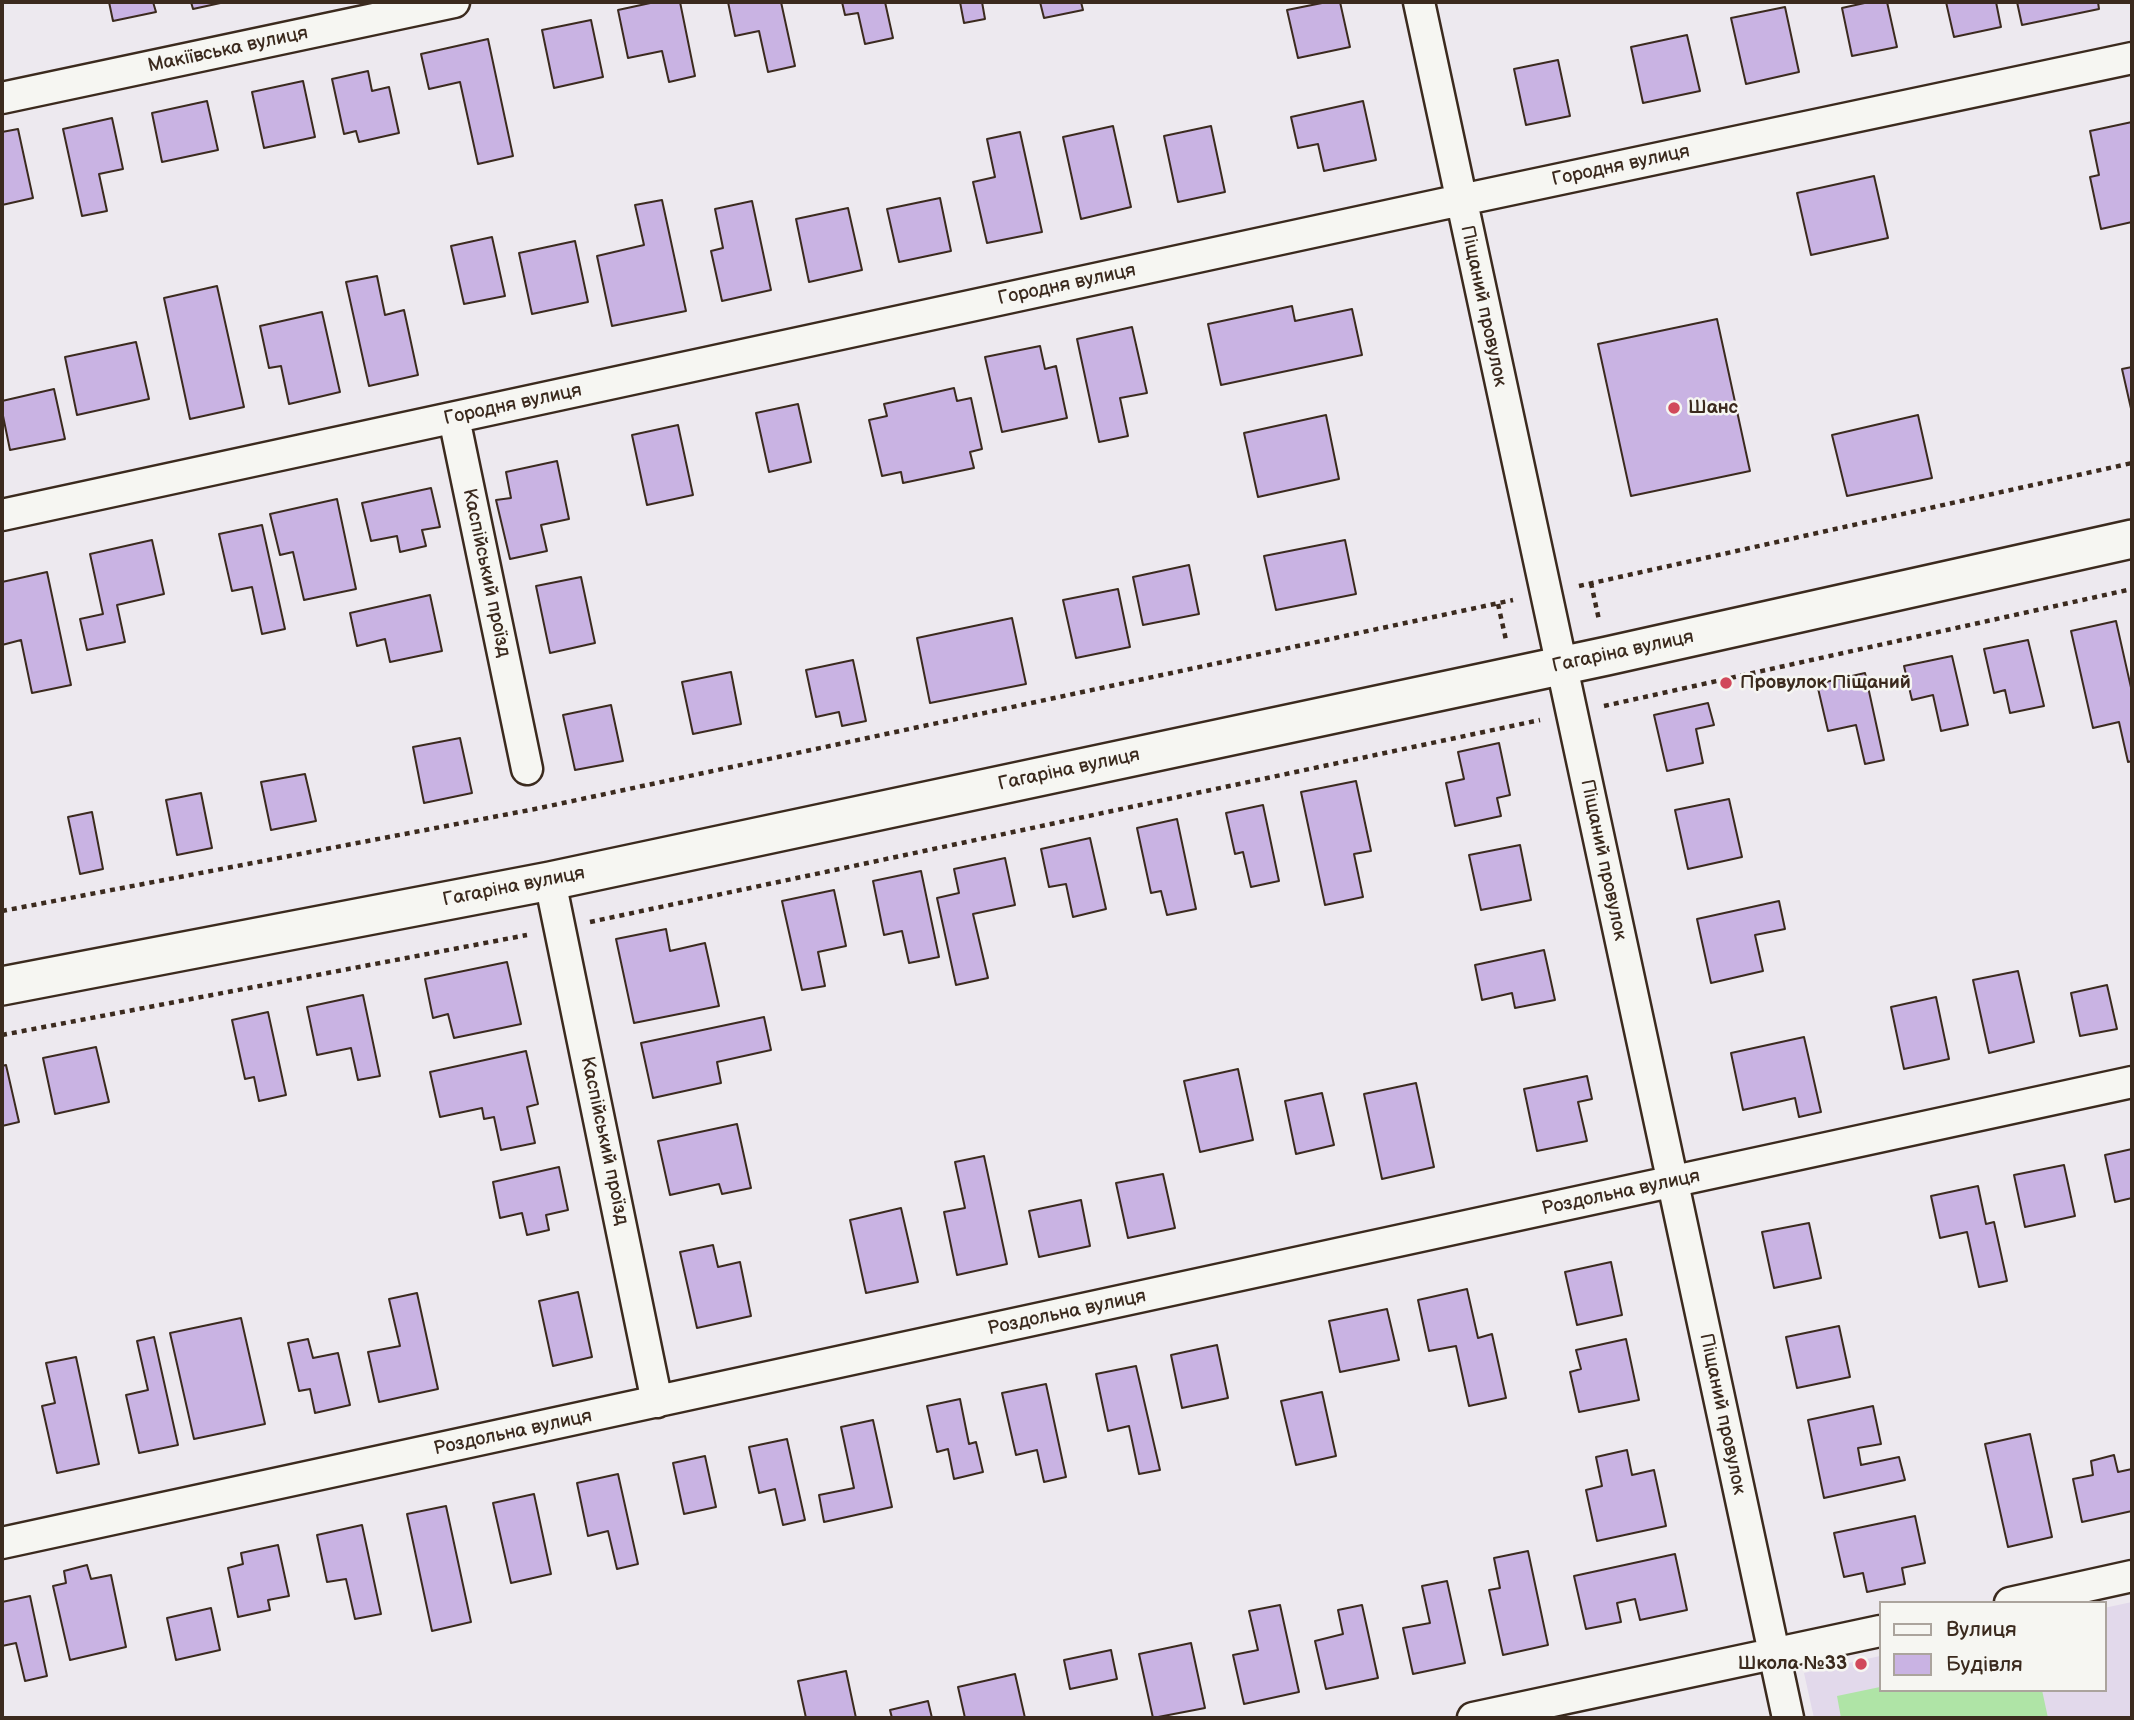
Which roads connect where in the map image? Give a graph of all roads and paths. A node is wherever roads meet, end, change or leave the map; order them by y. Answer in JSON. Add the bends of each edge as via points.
{"nodes":[{"id":1,"x":454,"y":2,"type":"edge"},
{"id":2,"x":1419,"y":2,"type":"edge"},
{"id":3,"x":2132,"y":58,"type":"edge"},
{"id":4,"x":2,"y":98,"type":"edge"},
{"id":5,"x":1461,"y":200,"type":"junction"},
{"id":6,"x":454,"y":418,"type":"junction"},
{"id":7,"x":2132,"y":463,"type":"edge"},
{"id":8,"x":2,"y":515,"type":"edge"},
{"id":9,"x":2132,"y":540,"type":"edge"},
{"id":10,"x":2132,"y":589,"type":"edge"},
{"id":11,"x":1545,"y":594,"type":"junction"},
{"id":12,"x":1560,"y":666,"type":"junction"},
{"id":13,"x":1571,"y":713,"type":"junction"},
{"id":14,"x":527,"y":769,"type":"dead end"},
{"id":15,"x":550,"y":881,"type":"junction"},
{"id":16,"x":2,"y":911,"type":"edge"},
{"id":17,"x":560,"y":929,"type":"junction"},
{"id":18,"x":2,"y":986,"type":"edge"},
{"id":19,"x":2,"y":1035,"type":"edge"},
{"id":20,"x":2132,"y":1082,"type":"edge"},
{"id":21,"x":1672,"y":1182,"type":"junction"},
{"id":22,"x":657,"y":1402,"type":"junction"},
{"id":23,"x":2,"y":1543,"type":"edge"},
{"id":24,"x":2132,"y":1576,"type":"edge"},
{"id":25,"x":2019,"y":1601,"type":"edge"},
{"id":26,"x":1878,"y":1631,"type":"edge"},
{"id":27,"x":1774,"y":1654,"type":"junction"},
{"id":28,"x":1473,"y":1718,"type":"edge"},
{"id":29,"x":1788,"y":1718,"type":"edge"}],
"edges":[{"from":1,"to":4,"type":"street","name":"Макіївська вулиця"},
{"from":2,"to":5,"type":"street","name":"Піщаний провулок"},
{"from":3,"to":5,"type":"street","name":"Городня вулиця"},
{"from":5,"to":6,"type":"street","name":"Городня вулиця"},
{"from":5,"to":11,"type":"street","name":"Піщаний провулок"},
{"from":6,"to":8,"type":"street","name":"Городня вулиця"},
{"from":6,"to":14,"type":"street","name":"Каспійський проїзд"},
{"from":7,"to":11,"type":"path"},
{"from":9,"to":12,"type":"street","name":"Гагаріна вулиця"},
{"from":10,"to":13,"type":"path"},
{"from":11,"to":12,"type":"street","name":"Піщаний провулок"},
{"from":11,"to":16,"type":"path","via":[[548,806]]},
{"from":12,"to":13,"type":"street","name":"Піщаний провулок"},
{"from":12,"to":15,"type":"street","name":"Гагаріна вулиця"},
{"from":13,"to":17,"type":"path"},
{"from":13,"to":21,"type":"street","name":"Піщаний провулок"},
{"from":15,"to":17,"type":"street","name":"Каспійський проїзд"},
{"from":15,"to":18,"type":"street","name":"Гагаріна вулиця"},
{"from":17,"to":19,"type":"path"},
{"from":17,"to":22,"type":"street","name":"Каспійський проїзд"},
{"from":20,"to":21,"type":"street","name":"Роздольна вулиця"},
{"from":21,"to":22,"type":"street","name":"Роздольна вулиця"},
{"from":21,"to":27,"type":"street","name":"Піщаний провулок"},
{"from":22,"to":23,"type":"street","name":"Роздольна вулиця"},
{"from":24,"to":25,"type":"street"},
{"from":26,"to":27,"type":"street"},
{"from":27,"to":28,"type":"street"},
{"from":27,"to":29,"type":"street","name":"Піщаний провулок"}]}
